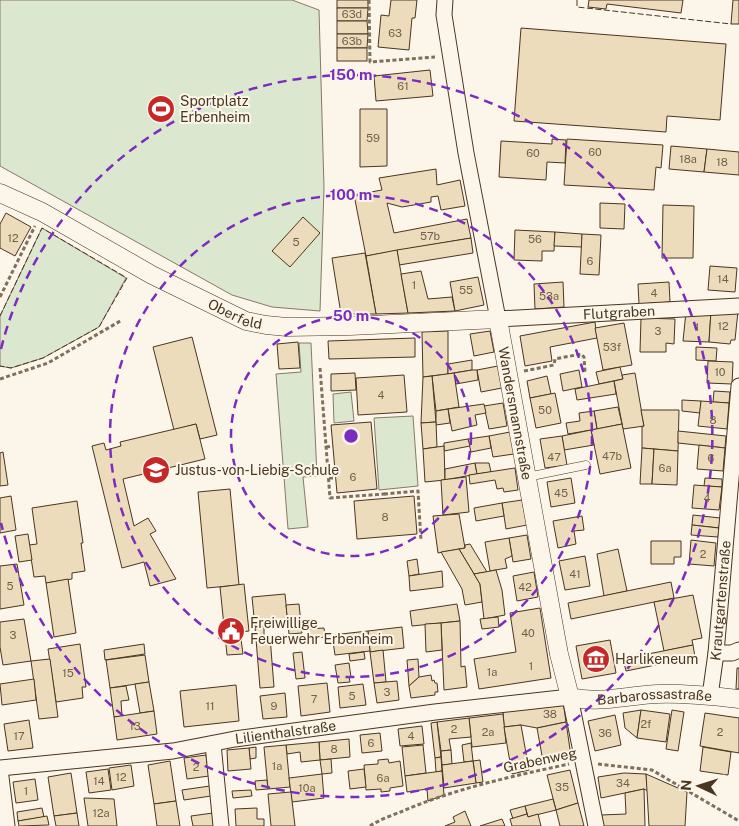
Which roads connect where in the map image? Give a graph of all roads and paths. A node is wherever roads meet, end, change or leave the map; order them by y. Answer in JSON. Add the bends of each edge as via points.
{"nodes":[{"id":1,"x":369,"y":0,"type":"edge"},
{"id":2,"x":445,"y":0,"type":"edge"},
{"id":3,"x":451,"y":56,"type":"junction"},
{"id":4,"x":0,"y":193,"type":"edge"},
{"id":5,"x":42,"y":212,"type":"junction"},
{"id":6,"x":0,"y":297,"type":"edge"},
{"id":7,"x":739,"y":306,"type":"edge"},
{"id":8,"x":498,"y":319,"type":"junction"},
{"id":9,"x":122,"y":320,"type":"dead end"},
{"id":10,"x":320,"y":368,"type":"dead end"},
{"id":11,"x":585,"y":372,"type":"dead end"},
{"id":12,"x":508,"y":374,"type":"junction"},
{"id":13,"x":0,"y":379,"type":"edge"},
{"id":14,"x":739,"y":386,"type":"edge"},
{"id":15,"x":333,"y":446,"type":"dead end"},
{"id":16,"x":326,"y":447,"type":"junction"},
{"id":17,"x":586,"y":465,"type":"dead end"},
{"id":18,"x":329,"y":478,"type":"junction"},
{"id":19,"x":336,"y":478,"type":"dead end"},
{"id":20,"x":527,"y":478,"type":"junction"},
{"id":21,"x":421,"y":541,"type":"dead end"},
{"id":22,"x":739,"y":650,"type":"edge"},
{"id":23,"x":716,"y":653,"type":"junction"},
{"id":24,"x":710,"y":696,"type":"junction"},
{"id":25,"x":570,"y":697,"type":"junction"},
{"id":26,"x":739,"y":699,"type":"edge"},
{"id":27,"x":213,"y":744,"type":"junction"},
{"id":28,"x":583,"y":762,"type":"junction"},
{"id":29,"x":0,"y":768,"type":"edge"},
{"id":30,"x":739,"y":821,"type":"edge"},
{"id":31,"x":7,"y":826,"type":"edge"},
{"id":32,"x":221,"y":826,"type":"edge"},
{"id":33,"x":370,"y":826,"type":"edge"},
{"id":34,"x":596,"y":826,"type":"edge"}],
"edges":[{"from":1,"to":3,"type":"path","via":[[370,62]]},
{"from":2,"to":3,"type":"street","name":"Wandersmannstraße","via":[[444,15]]},
{"from":3,"to":8,"type":"street","name":"Wandersmannstraße"},
{"from":4,"to":5,"type":"street","name":"Oberfeld"},
{"from":5,"to":6,"type":"path"},
{"from":5,"to":8,"type":"street","name":"Oberfeld","via":[[152,275],[246,321],[266,326],[287,328]]},
{"from":7,"to":8,"type":"street","name":"Flutgraben"},
{"from":8,"to":12,"type":"street","name":"Wandersmannstraße"},
{"from":9,"to":13,"type":"path","via":[[48,363]]},
{"from":10,"to":16,"type":"path"},
{"from":11,"to":12,"type":"path","via":[[581,354],[555,358],[554,364]]},
{"from":12,"to":20,"type":"street","name":"Wandersmannstraße"},
{"from":14,"to":23,"type":"street","name":"Krautgartenstraße"},
{"from":15,"to":16,"type":"path"},
{"from":16,"to":18,"type":"path"},
{"from":17,"to":20,"type":"lane"},
{"from":18,"to":19,"type":"path"},
{"from":18,"to":21,"type":"path","via":[[330,498],[418,491]]},
{"from":20,"to":25,"type":"street","name":"Wandersmannstraße","via":[[559,654]]},
{"from":22,"to":23,"type":"street"},
{"from":23,"to":24,"type":"street","name":"Krautgartenstraße"},
{"from":24,"to":25,"type":"street","name":"Barbarossastraße","via":[[678,693],[601,700]]},
{"from":24,"to":26,"type":"street","name":"Barbarossastraße"},
{"from":25,"to":27,"type":"street","name":"Lilienthalstraße","via":[[387,718]]},
{"from":25,"to":28,"type":"street","name":"Wandersmannstraße"},
{"from":27,"to":29,"type":"street","name":"Lilienthalstraße"},
{"from":27,"to":32,"type":"street"},
{"from":28,"to":30,"type":"path","name":"Grabenweg","via":[[652,770]]},
{"from":28,"to":33,"type":"path","name":"Grabenweg","via":[[456,791]]},
{"from":28,"to":34,"type":"street","name":"Wandersmannstraße"},
{"from":29,"to":31,"type":"street"}]}
